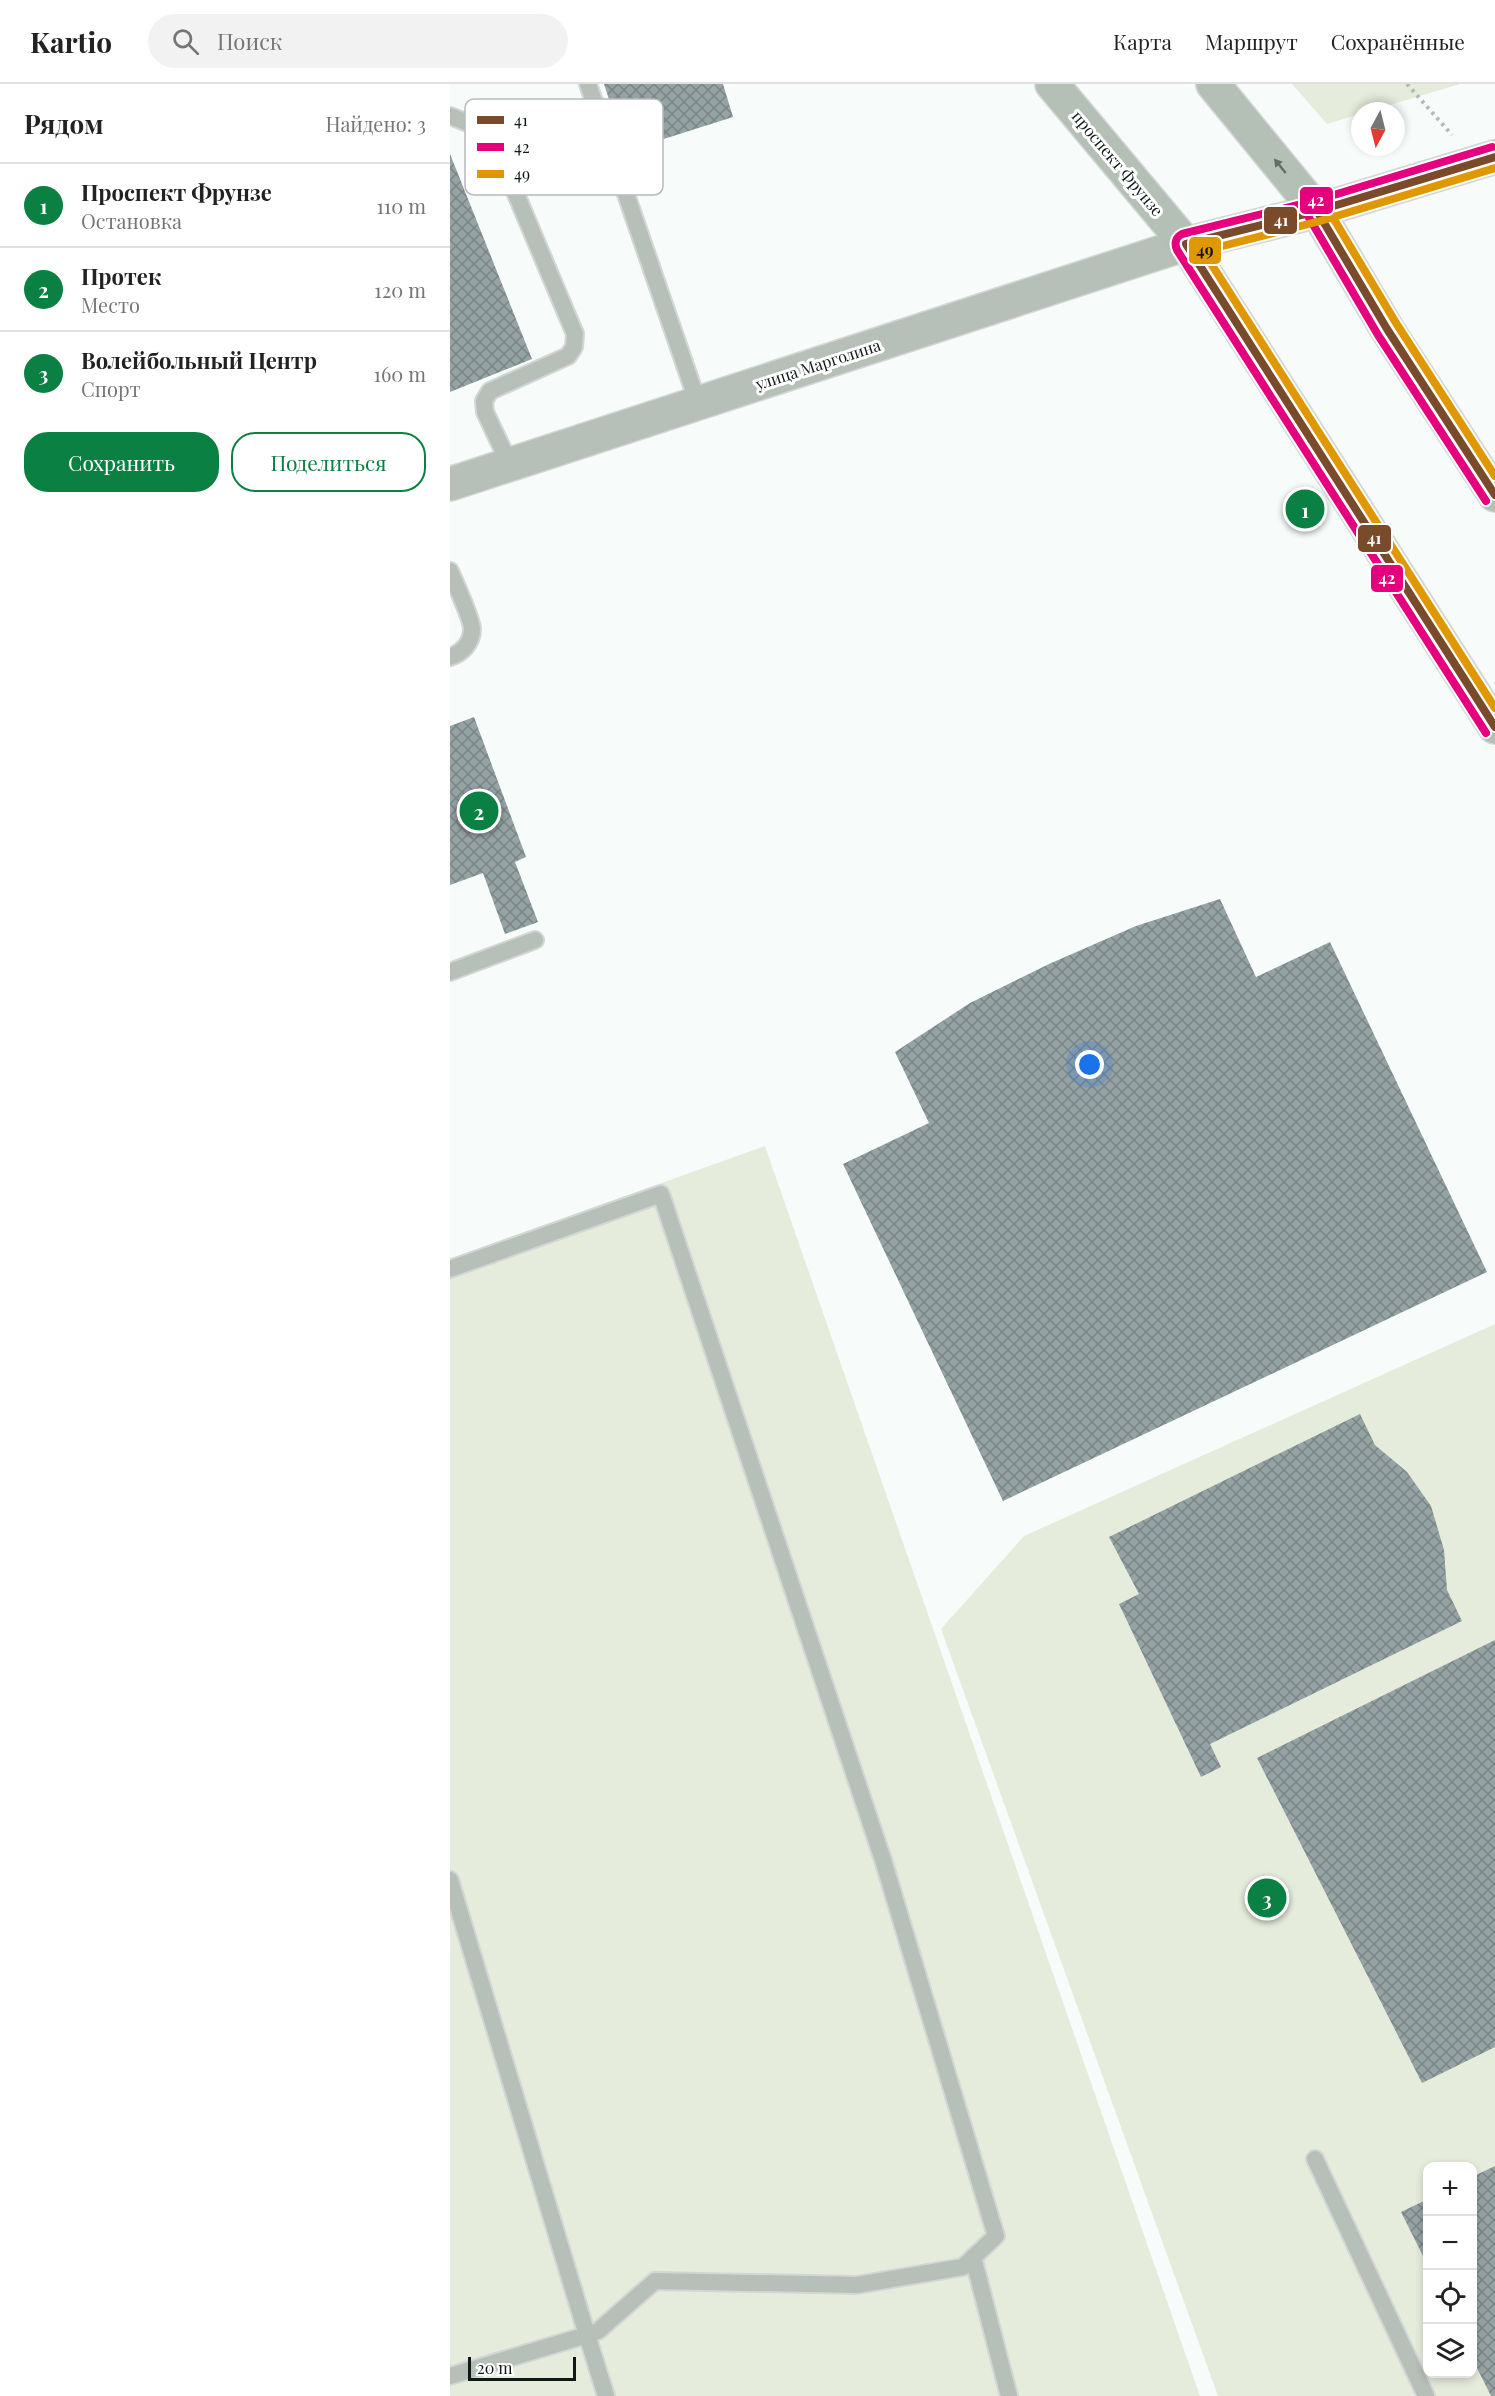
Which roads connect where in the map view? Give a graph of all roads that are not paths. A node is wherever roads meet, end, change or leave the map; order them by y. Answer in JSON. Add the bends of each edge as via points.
{"nodes":[{"id":1,"x":588,"y":84,"type":"edge"},
{"id":2,"x":1052,"y":84,"type":"edge"},
{"id":3,"x":1213,"y":84,"type":"edge"},
{"id":4,"x":593,"y":99,"type":"edge"},
{"id":5,"x":450,"y":116,"type":"edge"},
{"id":6,"x":465,"y":122,"type":"edge"},
{"id":7,"x":1495,"y":157,"type":"edge"},
{"id":8,"x":516,"y":195,"type":"edge"},
{"id":9,"x":626,"y":195,"type":"edge"},
{"id":10,"x":1317,"y":212,"type":"junction"},
{"id":11,"x":1186,"y":244,"type":"junction"},
{"id":12,"x":698,"y":403,"type":"junction"},
{"id":13,"x":510,"y":465,"type":"junction"},
{"id":14,"x":450,"y":484,"type":"edge"},
{"id":15,"x":1495,"y":495,"type":"edge"},
{"id":16,"x":450,"y":571,"type":"edge"},
{"id":17,"x":450,"y":657,"type":"edge"},
{"id":18,"x":1495,"y":727,"type":"edge"},
{"id":19,"x":535,"y":940,"type":"dead end"},
{"id":20,"x":450,"y":972,"type":"edge"},
{"id":21,"x":450,"y":1269,"type":"edge"},
{"id":22,"x":450,"y":1880,"type":"edge"},
{"id":23,"x":1315,"y":2159,"type":"dead end"},
{"id":24,"x":973,"y":2257,"type":"junction"},
{"id":25,"x":587,"y":2335,"type":"junction"},
{"id":26,"x":450,"y":2376,"type":"edge"},
{"id":27,"x":606,"y":2396,"type":"edge"},
{"id":28,"x":1009,"y":2396,"type":"edge"},
{"id":29,"x":1426,"y":2396,"type":"edge"}],
"edges":[{"from":1,"to":4,"type":"lane"},
{"from":2,"to":11,"type":"main road","name":"проспект Фрунзе"},
{"from":10,"to":3,"type":"main road","one_way":true},
{"from":5,"to":6,"type":"lane"},
{"from":7,"to":10,"type":"street","name":"улица Марголина"},
{"from":8,"to":13,"type":"lane","via":[[575,334],[568,356],[490,391],[484,401],[485,412]]},
{"from":9,"to":12,"type":"lane"},
{"from":10,"to":11,"type":"street","name":"улица Марголина"},
{"from":10,"to":15,"type":"main road","via":[[1387,329]]},
{"from":11,"to":12,"type":"street","name":"улица Марголина"},
{"from":11,"to":18,"type":"main road","name":"проспект Фрунзе"},
{"from":12,"to":13,"type":"street","name":"улица Марголина"},
{"from":13,"to":14,"type":"street","name":"улица Марголина"},
{"from":16,"to":17,"type":"lane","via":[[472,628],[461,653]]},
{"from":19,"to":20,"type":"lane"},
{"from":21,"to":24,"type":"lane","via":[[661,1194],[884,1863],[993,2225],[996,2236]]},
{"from":22,"to":25,"type":"lane"},
{"from":23,"to":29,"type":"lane"},
{"from":24,"to":25,"type":"lane","via":[[963,2267],[857,2285],[655,2281],[598,2331]]},
{"from":24,"to":28,"type":"lane"},
{"from":25,"to":26,"type":"lane"},
{"from":25,"to":27,"type":"lane"}]}
